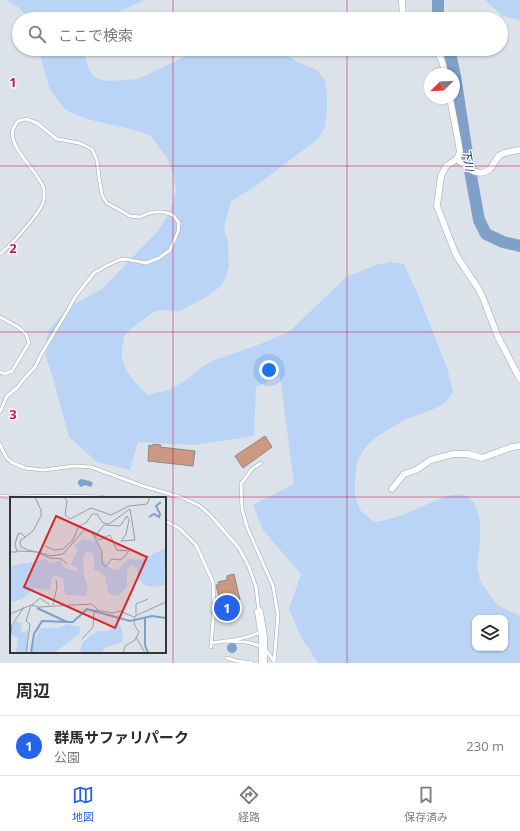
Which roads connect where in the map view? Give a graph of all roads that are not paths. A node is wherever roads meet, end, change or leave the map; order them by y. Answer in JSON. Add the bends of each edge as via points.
{"nodes":[{"id":1,"x":402,"y":0,"type":"edge"},
{"id":2,"x":403,"y":12,"type":"edge"},
{"id":3,"x":439,"y":56,"type":"edge"},
{"id":4,"x":444,"y":68,"type":"edge"},
{"id":5,"x":451,"y":104,"type":"edge"},
{"id":6,"x":520,"y":150,"type":"edge"},
{"id":7,"x":457,"y":159,"type":"junction"},
{"id":8,"x":0,"y":254,"type":"edge"},
{"id":9,"x":0,"y":317,"type":"edge"},
{"id":10,"x":0,"y":372,"type":"edge"},
{"id":11,"x":520,"y":379,"type":"edge"},
{"id":12,"x":0,"y":412,"type":"edge"},
{"id":13,"x":0,"y":444,"type":"edge"},
{"id":14,"x":520,"y":446,"type":"edge"},
{"id":15,"x":261,"y":463,"type":"dead end"},
{"id":16,"x":392,"y":488,"type":"dead end"},
{"id":17,"x":0,"y":496,"type":"edge"},
{"id":18,"x":12,"y":497,"type":"edge"},
{"id":19,"x":12,"y":497,"type":"edge"},
{"id":20,"x":101,"y":497,"type":"edge"},
{"id":21,"x":166,"y":522,"type":"edge"},
{"id":22,"x":259,"y":612,"type":"joint"},
{"id":23,"x":262,"y":630,"type":"junction"},
{"id":24,"x":225,"y":641,"type":"junction"},
{"id":25,"x":263,"y":647,"type":"junction"},
{"id":26,"x":227,"y":658,"type":"dead end"},
{"id":27,"x":274,"y":662,"type":"edge"},
{"id":28,"x":252,"y":663,"type":"edge"},
{"id":29,"x":263,"y":663,"type":"edge"}],
"edges":[{"from":1,"to":2,"type":"street"},
{"from":3,"to":4,"type":"street"},
{"from":5,"to":7,"type":"street","via":[[460,152]]},
{"from":6,"to":7,"type":"street","via":[[498,156],[485,172],[477,173]]},
{"from":7,"to":11,"type":"street","via":[[446,166],[441,176],[437,206],[456,255],[478,288],[498,337]]},
{"from":8,"to":12,"type":"lane","via":[[27,226],[44,200],[44,189],[13,141],[13,130],[17,122],[26,119],[37,123],[57,139],[79,143],[92,149],[97,160],[102,195],[107,203],[130,216],[140,217],[148,213],[164,212],[173,215],[178,223],[178,232],[170,250],[159,258],[146,263],[119,260],[94,274],[75,297],[35,368],[7,396]]},
{"from":9,"to":10,"type":"lane","via":[[26,334],[29,343],[12,371],[5,374]]},
{"from":13,"to":22,"type":"lane","via":[[11,462],[26,468],[43,470],[91,467],[200,506],[239,548],[256,587]]},
{"from":14,"to":16,"type":"street","via":[[482,458],[468,454],[452,454],[431,460],[404,474]]},
{"from":15,"to":27,"type":"lane","via":[[252,469],[241,484],[242,509],[247,527],[273,586],[278,614]]},
{"from":17,"to":18,"type":"lane"},
{"from":19,"to":20,"type":"lane"},
{"from":21,"to":24,"type":"lane","via":[[179,528],[196,545],[213,582],[211,645]]},
{"from":22,"to":23,"type":"street"},
{"from":23,"to":24,"type":"lane","via":[[256,635]]},
{"from":23,"to":25,"type":"street"},
{"from":24,"to":25,"type":"lane","via":[[246,642]]},
{"from":25,"to":27,"type":"lane"},
{"from":25,"to":29,"type":"street"},
{"from":26,"to":28,"type":"lane"}]}
